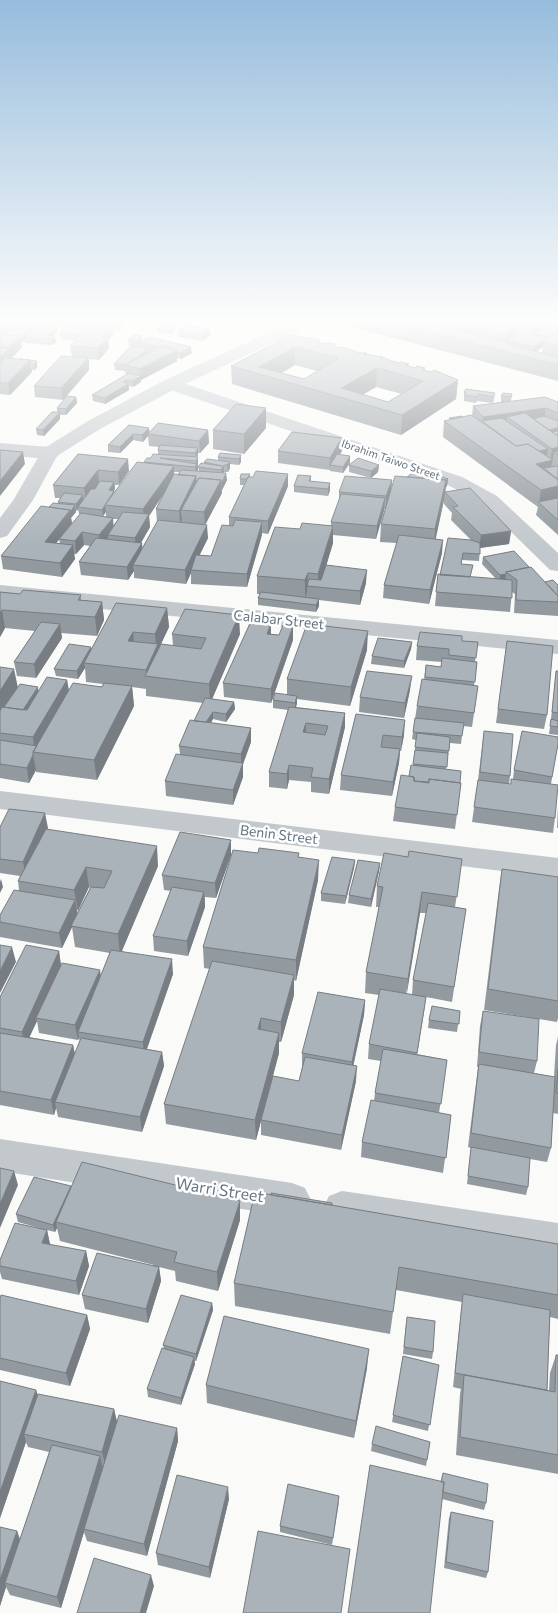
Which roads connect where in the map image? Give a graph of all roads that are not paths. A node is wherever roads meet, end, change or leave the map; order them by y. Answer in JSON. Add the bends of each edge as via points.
{"nodes":[{"id":1,"x":152,"y":394,"type":"edge"},
{"id":2,"x":201,"y":394,"type":"edge"},
{"id":3,"x":0,"y":449,"type":"edge"},
{"id":4,"x":50,"y":453,"type":"junction"},
{"id":5,"x":0,"y":532,"type":"edge"},
{"id":6,"x":558,"y":565,"type":"edge"},
{"id":7,"x":0,"y":592,"type":"edge"},
{"id":8,"x":558,"y":647,"type":"edge"},
{"id":9,"x":0,"y":800,"type":"edge"},
{"id":10,"x":558,"y":868,"type":"edge"},
{"id":11,"x":0,"y":1155,"type":"edge"},
{"id":12,"x":558,"y":1241,"type":"edge"}],
"edges":[{"from":1,"to":4,"type":"street"},
{"from":2,"to":6,"type":"street","name":"Ibrahim Taiwo Street","via":[[454,481],[490,500]]},
{"from":3,"to":4,"type":"street"},
{"from":4,"to":5,"type":"street"},
{"from":7,"to":8,"type":"street","name":"Calabar Street"},
{"from":9,"to":10,"type":"street","name":"Benin Street"},
{"from":11,"to":12,"type":"street","name":"Warri Street"}]}
